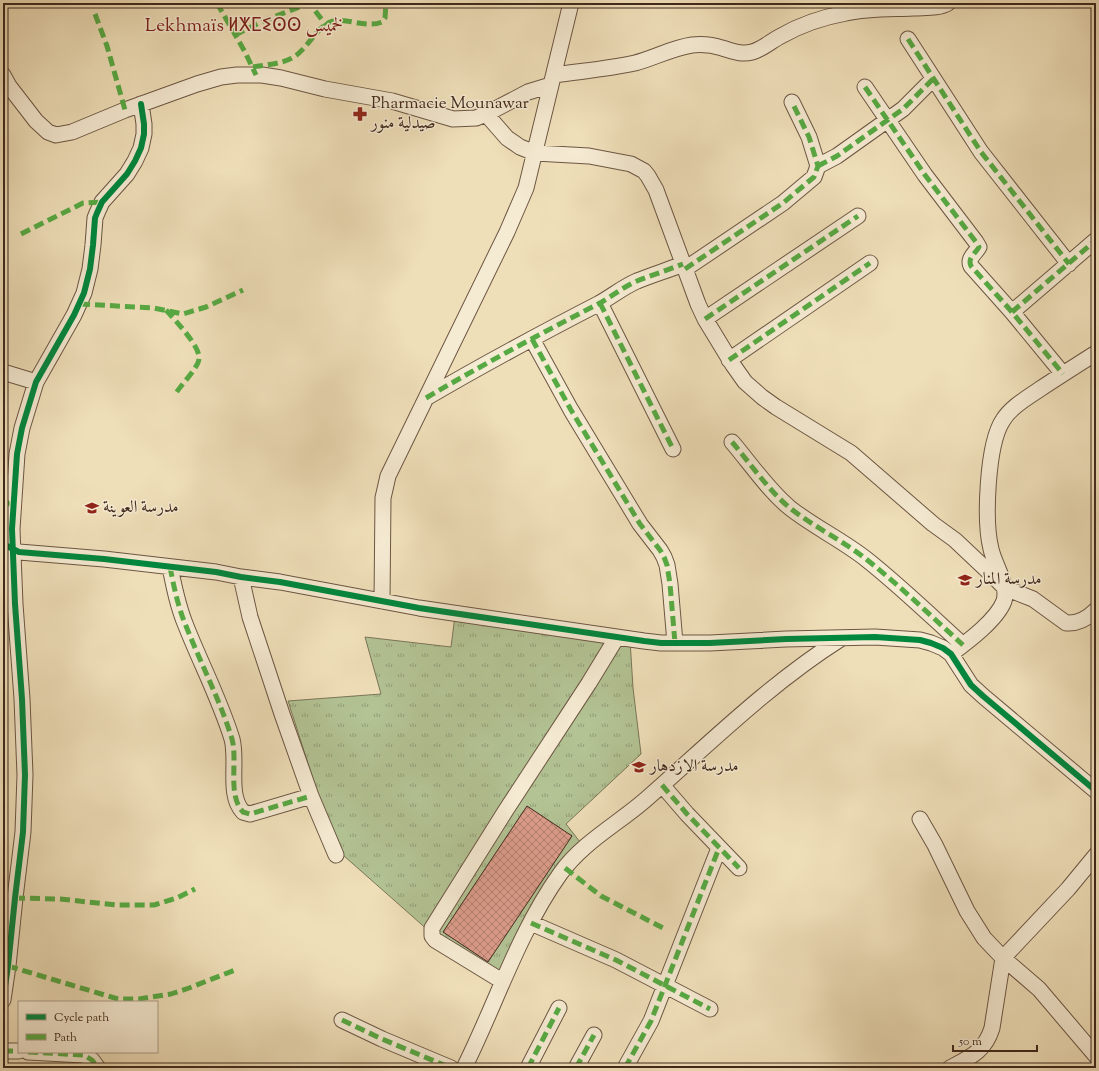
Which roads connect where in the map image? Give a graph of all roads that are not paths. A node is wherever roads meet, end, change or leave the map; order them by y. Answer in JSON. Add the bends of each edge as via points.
{"nodes":[{"id":1,"x":571,"y":3,"type":"edge"},
{"id":2,"x":948,"y":3,"type":"edge"},
{"id":3,"x":908,"y":39,"type":"dead end"},
{"id":4,"x":3,"y":75,"type":"edge"},
{"id":5,"x":933,"y":79,"type":"junction"},
{"id":6,"x":552,"y":80,"type":"junction"},
{"id":7,"x":865,"y":87,"type":"dead end"},
{"id":8,"x":792,"y":102,"type":"dead end"},
{"id":9,"x":141,"y":104,"type":"junction"},
{"id":10,"x":486,"y":114,"type":"junction"},
{"id":11,"x":887,"y":120,"type":"junction"},
{"id":12,"x":535,"y":153,"type":"junction"},
{"id":13,"x":818,"y":166,"type":"junction"},
{"id":14,"x":858,"y":216,"type":"dead end"},
{"id":15,"x":1096,"y":240,"type":"edge"},
{"id":16,"x":870,"y":263,"type":"dead end"},
{"id":17,"x":1069,"y":264,"type":"junction"},
{"id":18,"x":684,"y":266,"type":"junction"},
{"id":19,"x":600,"y":303,"type":"junction"},
{"id":20,"x":1012,"y":312,"type":"junction"},
{"id":21,"x":705,"y":319,"type":"junction"},
{"id":22,"x":532,"y":339,"type":"junction"},
{"id":23,"x":1096,"y":353,"type":"edge"},
{"id":24,"x":729,"y":360,"type":"junction"},
{"id":25,"x":3,"y":372,"type":"edge"},
{"id":26,"x":1063,"y":374,"type":"junction"},
{"id":27,"x":36,"y":382,"type":"junction"},
{"id":28,"x":426,"y":398,"type":"junction"},
{"id":29,"x":732,"y":442,"type":"dead end"},
{"id":30,"x":673,"y":449,"type":"dead end"},
{"id":31,"x":8,"y":547,"type":"edge"},
{"id":32,"x":170,"y":567,"type":"junction"},
{"id":33,"x":241,"y":577,"type":"junction"},
{"id":34,"x":1005,"y":588,"type":"junction"},
{"id":35,"x":382,"y":601,"type":"junction"},
{"id":36,"x":1096,"y":610,"type":"edge"},
{"id":37,"x":616,"y":638,"type":"junction"},
{"id":38,"x":842,"y":638,"type":"junction"},
{"id":39,"x":674,"y":643,"type":"junction"},
{"id":40,"x":963,"y":645,"type":"junction"},
{"id":41,"x":951,"y":654,"type":"junction"},
{"id":42,"x":662,"y":784,"type":"junction"},
{"id":43,"x":1095,"y":792,"type":"edge"},
{"id":44,"x":311,"y":796,"type":"junction"},
{"id":45,"x":920,"y":819,"type":"dead end"},
{"id":46,"x":719,"y":848,"type":"junction"},
{"id":47,"x":336,"y":855,"type":"dead end"},
{"id":48,"x":1096,"y":855,"type":"edge"},
{"id":49,"x":738,"y":868,"type":"dead end"},
{"id":50,"x":531,"y":923,"type":"junction"},
{"id":51,"x":1003,"y":958,"type":"junction"},
{"id":52,"x":502,"y":981,"type":"junction"},
{"id":53,"x":666,"y":986,"type":"junction"},
{"id":54,"x":3,"y":1000,"type":"edge"},
{"id":55,"x":559,"y":1008,"type":"dead end"},
{"id":56,"x":710,"y":1009,"type":"dead end"},
{"id":57,"x":342,"y":1020,"type":"dead end"},
{"id":58,"x":594,"y":1035,"type":"dead end"},
{"id":59,"x":3,"y":1051,"type":"edge"},
{"id":60,"x":18,"y":1052,"type":"edge"},
{"id":61,"x":47,"y":1053,"type":"edge"},
{"id":62,"x":1096,"y":1056,"type":"edge"},
{"id":63,"x":98,"y":1068,"type":"edge"},
{"id":64,"x":451,"y":1068,"type":"edge"},
{"id":65,"x":464,"y":1068,"type":"edge"},
{"id":66,"x":528,"y":1068,"type":"edge"},
{"id":67,"x":576,"y":1068,"type":"edge"},
{"id":68,"x":625,"y":1068,"type":"edge"},
{"id":69,"x":950,"y":1068,"type":"edge"}],
"edges":[{"from":1,"to":6,"type":"street"},
{"from":2,"to":6,"type":"street","via":[[938,6],[846,13],[797,28],[751,52],[742,53],[704,44],[692,45],[634,63]]},
{"from":3,"to":5,"type":"street"},
{"from":4,"to":9,"type":"street","via":[[27,111],[48,132],[56,135],[72,132]]},
{"from":5,"to":11,"type":"street","via":[[903,109]]},
{"from":5,"to":17,"type":"street","via":[[981,152]]},
{"from":6,"to":10,"type":"street"},
{"from":6,"to":12,"type":"street"},
{"from":7,"to":11,"type":"street"},
{"from":8,"to":13,"type":"street","via":[[809,137]]},
{"from":9,"to":10,"type":"street","via":[[221,77],[256,75],[392,101],[452,119],[476,118]]},
{"from":9,"to":27,"type":"street","via":[[144,134],[141,148],[131,167],[102,202],[97,212],[90,269],[84,293]]},
{"from":10,"to":12,"type":"street","via":[[512,142]]},
{"from":11,"to":13,"type":"street","via":[[837,156]]},
{"from":11,"to":20,"type":"street","via":[[979,247],[969,260],[971,266]]},
{"from":12,"to":18,"type":"street","via":[[601,158],[631,164],[644,171],[656,190]]},
{"from":12,"to":28,"type":"street","via":[[526,188],[507,232]]},
{"from":13,"to":18,"type":"street","via":[[810,181],[783,203]]},
{"from":14,"to":21,"type":"street"},
{"from":15,"to":17,"type":"street"},
{"from":16,"to":24,"type":"street"},
{"from":17,"to":20,"type":"street"},
{"from":18,"to":19,"type":"street","via":[[629,285]]},
{"from":18,"to":21,"type":"street"},
{"from":19,"to":22,"type":"street"},
{"from":19,"to":30,"type":"street"},
{"from":20,"to":26,"type":"street"},
{"from":21,"to":24,"type":"street"},
{"from":22,"to":28,"type":"street"},
{"from":22,"to":39,"type":"street","via":[[571,410],[640,524],[664,557],[670,584]]},
{"from":23,"to":26,"type":"street"},
{"from":24,"to":34,"type":"street","via":[[745,382],[762,397],[851,453],[955,540]]},
{"from":25,"to":27,"type":"street"},
{"from":26,"to":34,"type":"street","via":[[1010,411],[996,434],[989,471],[988,529],[994,560]]},
{"from":27,"to":31,"type":"street","via":[[17,454],[12,529]]},
{"from":28,"to":35,"type":"street","via":[[388,476],[382,498]]},
{"from":29,"to":40,"type":"street","via":[[789,507],[864,557]]},
{"from":31,"to":32,"type":"street","via":[[31,554]]},
{"from":31,"to":54,"type":"street","via":[[15,604],[25,775],[23,832]]},
{"from":32,"to":33,"type":"street"},
{"from":32,"to":44,"type":"street","via":[[185,626],[232,739],[235,796],[238,807],[250,814]]},
{"from":33,"to":35,"type":"street"},
{"from":33,"to":44,"type":"street","via":[[260,650]]},
{"from":34,"to":36,"type":"street","via":[[1033,599],[1066,622],[1083,620]]},
{"from":34,"to":40,"type":"street","via":[[1000,608]]},
{"from":35,"to":37,"type":"street"},
{"from":37,"to":39,"type":"street"},
{"from":37,"to":52,"type":"street","via":[[432,928],[435,940]]},
{"from":38,"to":39,"type":"street"},
{"from":38,"to":41,"type":"street","via":[[920,640]]},
{"from":38,"to":42,"type":"street","via":[[768,691]]},
{"from":40,"to":41,"type":"street"},
{"from":41,"to":43,"type":"street","via":[[977,690]]},
{"from":42,"to":46,"type":"street"},
{"from":42,"to":50,"type":"street","via":[[581,850],[561,873]]},
{"from":44,"to":47,"type":"street"},
{"from":45,"to":51,"type":"street","via":[[977,928]]},
{"from":46,"to":49,"type":"street"},
{"from":46,"to":53,"type":"street"},
{"from":48,"to":51,"type":"street","via":[[1068,889]]},
{"from":50,"to":52,"type":"street"},
{"from":50,"to":53,"type":"street","via":[[616,960]]},
{"from":51,"to":62,"type":"street","via":[[1039,989]]},
{"from":51,"to":69,"type":"street","via":[[989,1039],[976,1053]]},
{"from":52,"to":65,"type":"street"},
{"from":53,"to":56,"type":"street"},
{"from":53,"to":68,"type":"street","via":[[651,1021]]},
{"from":55,"to":66,"type":"street"},
{"from":57,"to":64,"type":"street"},
{"from":58,"to":67,"type":"street"},
{"from":59,"to":60,"type":"street"},
{"from":61,"to":63,"type":"street","via":[[84,1055]]}]}
